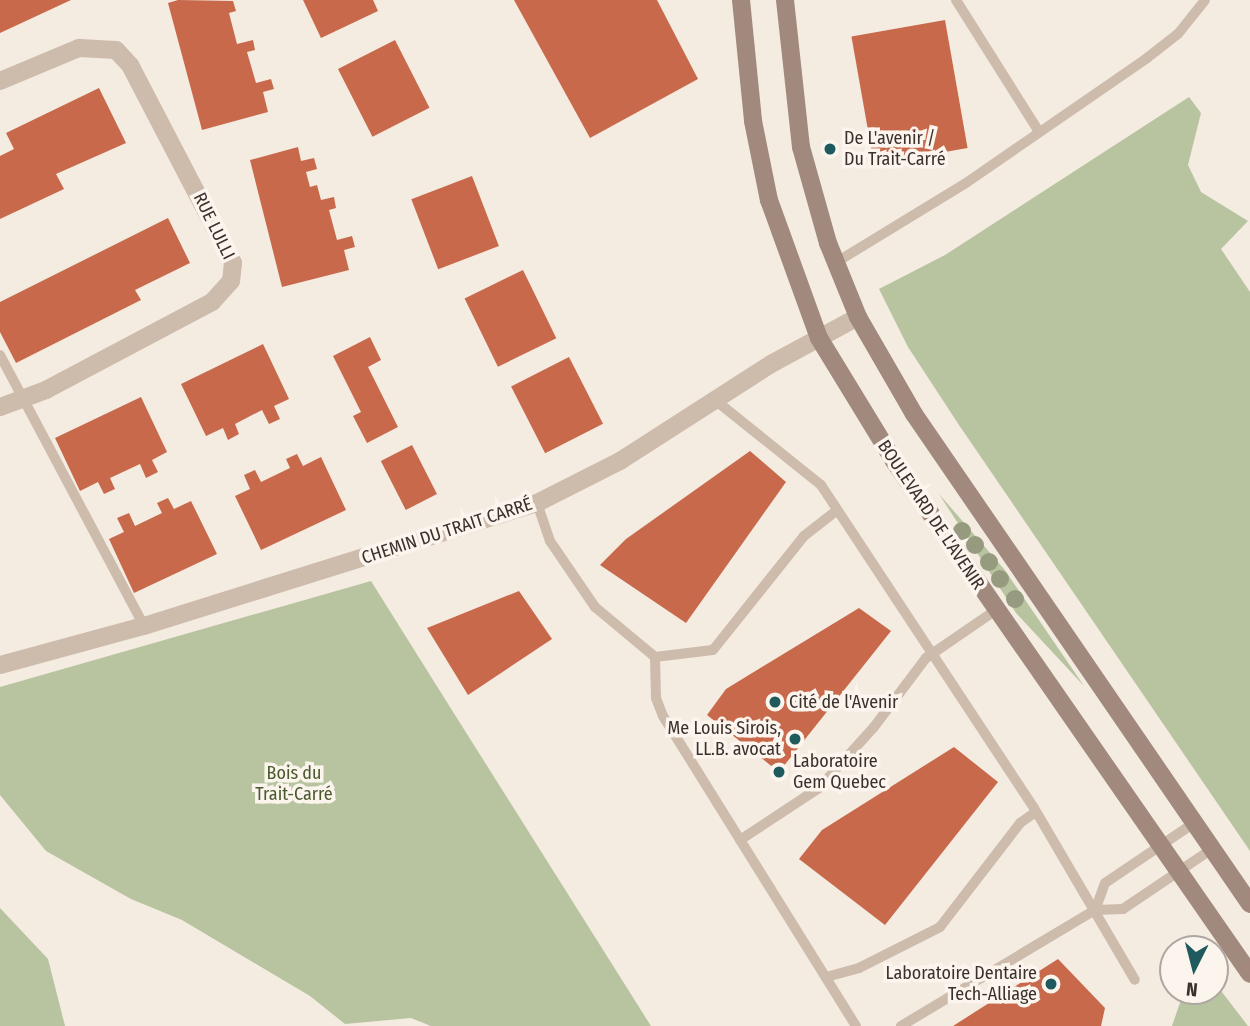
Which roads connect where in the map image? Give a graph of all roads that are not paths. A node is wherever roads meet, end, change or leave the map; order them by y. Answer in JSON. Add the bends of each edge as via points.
{"nodes":[{"id":1,"x":741,"y":0,"type":"edge"},
{"id":2,"x":785,"y":0,"type":"edge"},
{"id":3,"x":956,"y":0,"type":"edge"},
{"id":4,"x":1205,"y":0,"type":"edge"},
{"id":5,"x":0,"y":81,"type":"edge"},
{"id":6,"x":1039,"y":132,"type":"junction"},
{"id":7,"x":835,"y":263,"type":"junction"},
{"id":8,"x":858,"y":317,"type":"junction"},
{"id":9,"x":819,"y":338,"type":"junction"},
{"id":10,"x":0,"y":355,"type":"edge"},
{"id":11,"x":24,"y":400,"type":"junction"},
{"id":12,"x":715,"y":400,"type":"junction"},
{"id":13,"x":0,"y":407,"type":"edge"},
{"id":14,"x":537,"y":503,"type":"junction"},
{"id":15,"x":836,"y":510,"type":"junction"},
{"id":16,"x":996,"y":610,"type":"junction"},
{"id":17,"x":144,"y":626,"type":"junction"},
{"id":18,"x":932,"y":653,"type":"junction"},
{"id":19,"x":655,"y":657,"type":"junction"},
{"id":20,"x":0,"y":665,"type":"edge"},
{"id":21,"x":1036,"y":812,"type":"junction"},
{"id":22,"x":1194,"y":823,"type":"junction"},
{"id":23,"x":740,"y":840,"type":"junction"},
{"id":24,"x":1159,"y":848,"type":"junction"},
{"id":25,"x":1212,"y":849,"type":"junction"},
{"id":26,"x":1177,"y":874,"type":"junction"},
{"id":27,"x":1250,"y":904,"type":"edge"},
{"id":28,"x":1096,"y":909,"type":"junction"},
{"id":29,"x":1250,"y":975,"type":"edge"},
{"id":30,"x":826,"y":977,"type":"junction"},
{"id":31,"x":1135,"y":980,"type":"dead end"},
{"id":32,"x":856,"y":1026,"type":"edge"},
{"id":33,"x":901,"y":1026,"type":"edge"}],
"edges":[{"from":1,"to":9,"type":"street","name":"BOULEVARD DE L'AVENIR","via":[[754,121],[769,200]]},
{"from":2,"to":7,"type":"street","via":[[800,147]]},
{"from":3,"to":6,"type":"lane"},
{"from":4,"to":6,"type":"lane","via":[[1168,43]]},
{"from":5,"to":11,"type":"street","name":"RUE LULLI","via":[[79,48],[116,50],[130,65],[233,263],[231,281],[212,302]]},
{"from":6,"to":7,"type":"lane"},
{"from":7,"to":8,"type":"street"},
{"from":8,"to":9,"type":"street","name":"CHEMIN DU TRAIT CARRÉ"},
{"from":8,"to":22,"type":"street","via":[[914,414]]},
{"from":9,"to":12,"type":"street","name":"CHEMIN DU TRAIT CARRÉ"},
{"from":9,"to":16,"type":"street","name":"BOULEVARD DE L'AVENIR","via":[[872,428]]},
{"from":10,"to":11,"type":"lane"},
{"from":11,"to":13,"type":"street","name":"RUE LULLI"},
{"from":11,"to":17,"type":"lane"},
{"from":12,"to":14,"type":"street","name":"CHEMIN DU TRAIT CARRÉ","via":[[620,461]]},
{"from":12,"to":15,"type":"lane","via":[[821,485]]},
{"from":14,"to":17,"type":"street","name":"CHEMIN DU TRAIT CARRÉ"},
{"from":14,"to":19,"type":"lane","via":[[550,541],[594,607]]},
{"from":15,"to":18,"type":"lane"},
{"from":15,"to":19,"type":"lane","via":[[804,536],[713,650]]},
{"from":16,"to":18,"type":"lane"},
{"from":16,"to":24,"type":"street","name":"BOULEVARD DE L'AVENIR"},
{"from":17,"to":20,"type":"street","name":"CHEMIN DU TRAIT CARRÉ"},
{"from":18,"to":21,"type":"lane"},
{"from":18,"to":23,"type":"lane","via":[[819,788]]},
{"from":19,"to":23,"type":"lane","via":[[657,705]]},
{"from":21,"to":28,"type":"lane"},
{"from":21,"to":30,"type":"lane","via":[[1020,822],[940,927],[859,968]]},
{"from":22,"to":24,"type":"lane"},
{"from":22,"to":25,"type":"street"},
{"from":23,"to":30,"type":"lane"},
{"from":24,"to":26,"type":"street","name":"BOULEVARD DE L'AVENIR"},
{"from":24,"to":28,"type":"lane","via":[[1105,883]]},
{"from":25,"to":26,"type":"lane"},
{"from":25,"to":27,"type":"street"},
{"from":26,"to":28,"type":"lane","via":[[1123,909]]},
{"from":26,"to":29,"type":"street","name":"BOULEVARD DE L'AVENIR"},
{"from":28,"to":31,"type":"lane"},
{"from":28,"to":33,"type":"lane"},
{"from":30,"to":32,"type":"lane"}]}
